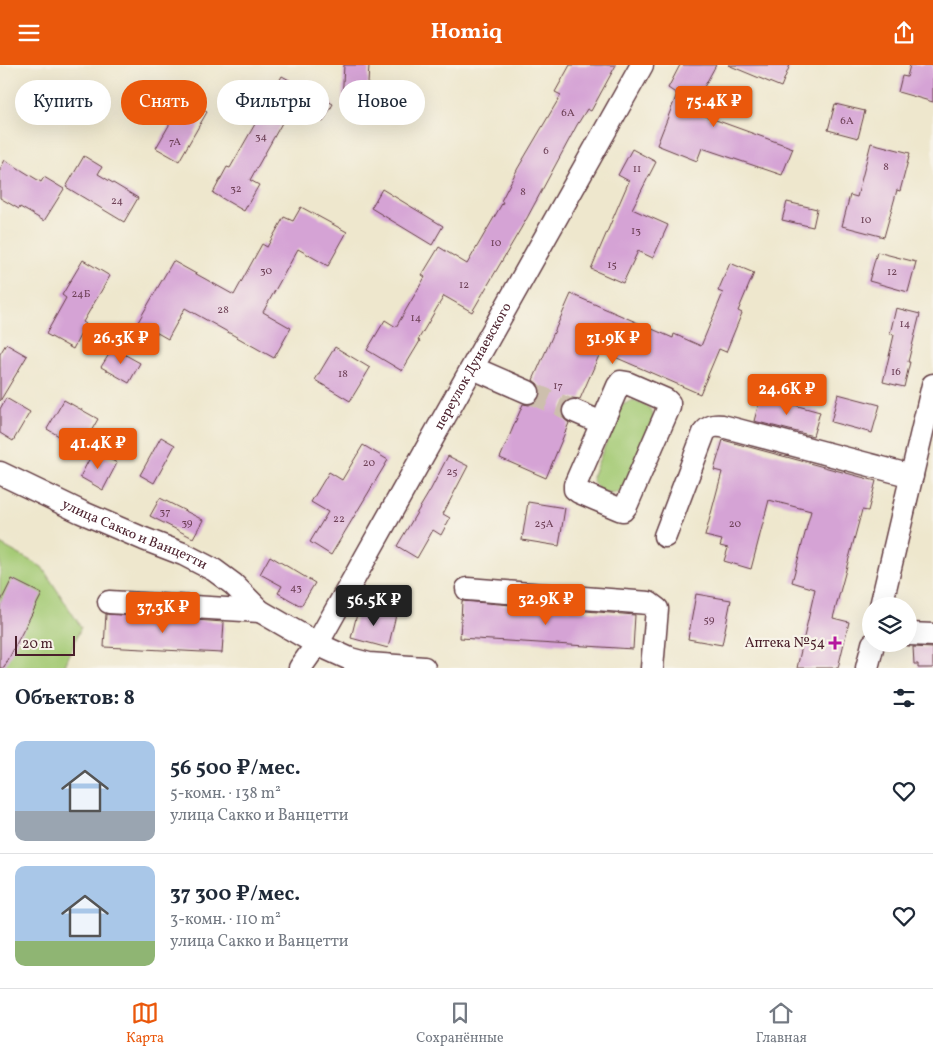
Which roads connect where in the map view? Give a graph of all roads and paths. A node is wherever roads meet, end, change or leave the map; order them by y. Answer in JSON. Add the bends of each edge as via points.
{"nodes":[{"id":1,"x":642,"y":65,"type":"edge"},
{"id":2,"x":476,"y":362,"type":"junction"},
{"id":3,"x":933,"y":385,"type":"edge"},
{"id":4,"x":531,"y":386,"type":"tunnel mouth"},
{"id":5,"x":574,"y":411,"type":"tunnel mouth"},
{"id":6,"x":602,"y":423,"type":"junction"},
{"id":7,"x":0,"y":473,"type":"edge"},
{"id":8,"x":912,"y":475,"type":"junction"},
{"id":9,"x":664,"y":536,"type":"dead end"},
{"id":10,"x":467,"y":589,"type":"dead end"},
{"id":11,"x":883,"y":597,"type":"edge"},
{"id":12,"x":109,"y":602,"type":"dead end"},
{"id":13,"x":260,"y":611,"type":"junction"},
{"id":14,"x":917,"y":635,"type":"edge"},
{"id":15,"x":933,"y":635,"type":"edge"},
{"id":16,"x":317,"y":644,"type":"junction"},
{"id":17,"x":870,"y":652,"type":"edge"},
{"id":18,"x":300,"y":668,"type":"edge"},
{"id":19,"x":424,"y":668,"type":"edge"},
{"id":20,"x":652,"y":668,"type":"edge"},
{"id":21,"x":867,"y":668,"type":"edge"}],
"edges":[{"from":1,"to":2,"type":"street","name":"переулок Дунаевского"},
{"from":2,"to":4,"type":"street"},
{"from":2,"to":16,"type":"street","name":"переулок Дунаевского"},
{"from":3,"to":8,"type":"street"},
{"from":5,"to":6,"type":"street"},
{"from":6,"to":6,"type":"street","via":[[575,489],[623,510],[669,403],[621,382]]},
{"from":7,"to":13,"type":"street","name":"улица Сакко и Ванцетти","via":[[214,570]]},
{"from":8,"to":9,"type":"street","via":[[714,425],[704,433]]},
{"from":8,"to":11,"type":"street"},
{"from":10,"to":20,"type":"street","via":[[650,603],[656,609]]},
{"from":12,"to":13,"type":"street"},
{"from":13,"to":16,"type":"street","name":"улица Сакко и Ванцетти"},
{"from":14,"to":15,"type":"street"},
{"from":16,"to":18,"type":"street","name":"переулок Дунаевского"},
{"from":16,"to":19,"type":"street","name":"улица Сакко и Ванцетти","via":[[369,664]]},
{"from":17,"to":21,"type":"street"}]}
